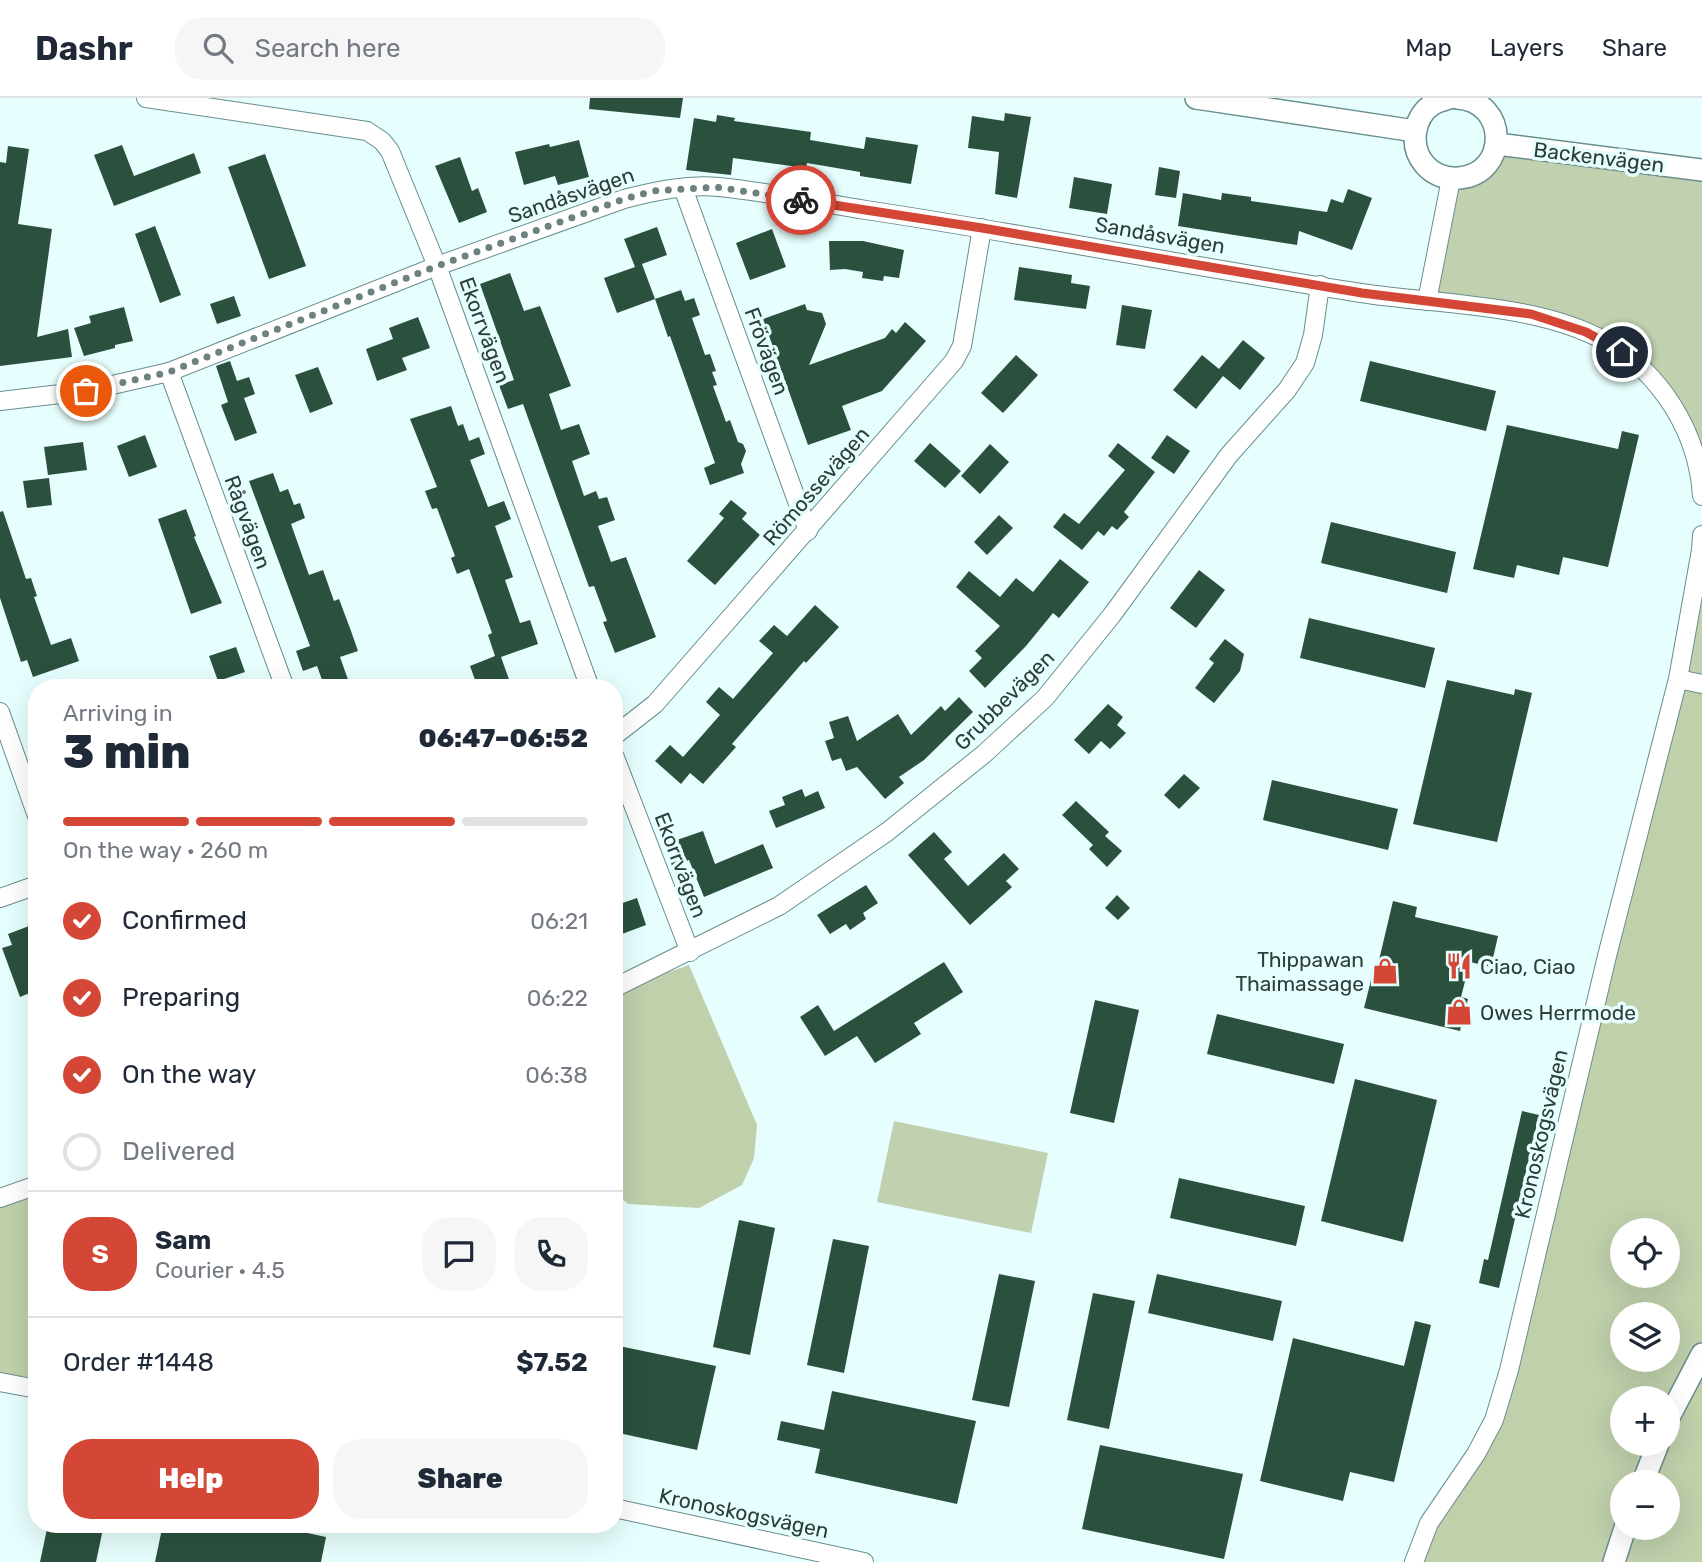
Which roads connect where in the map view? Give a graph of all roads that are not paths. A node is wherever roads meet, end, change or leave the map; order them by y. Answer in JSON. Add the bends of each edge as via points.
{"nodes":[{"id":1,"x":145,"y":98,"type":"edge"},
{"id":2,"x":1196,"y":98,"type":"edge"},
{"id":3,"x":1449,"y":98,"type":"edge"},
{"id":4,"x":1457,"y":98,"type":"edge"},
{"id":5,"x":1467,"y":98,"type":"edge"},
{"id":6,"x":1415,"y":131,"type":"junction"},
{"id":7,"x":1497,"y":144,"type":"junction"},
{"id":8,"x":1702,"y":170,"type":"edge"},
{"id":9,"x":1451,"y":179,"type":"junction"},
{"id":10,"x":683,"y":188,"type":"junction"},
{"id":11,"x":982,"y":228,"type":"junction"},
{"id":12,"x":437,"y":266,"type":"junction"},
{"id":13,"x":1320,"y":285,"type":"junction"},
{"id":14,"x":1427,"y":300,"type":"junction"},
{"id":15,"x":169,"y":372,"type":"junction"},
{"id":16,"x":0,"y":401,"type":"edge"},
{"id":17,"x":1702,"y":496,"type":"edge"},
{"id":18,"x":808,"y":531,"type":"junction"},
{"id":19,"x":1702,"y":535,"type":"edge"},
{"id":20,"x":282,"y":679,"type":"edge"},
{"id":21,"x":587,"y":679,"type":"edge"},
{"id":22,"x":1678,"y":679,"type":"junction"},
{"id":23,"x":1702,"y":684,"type":"edge"},
{"id":24,"x":0,"y":712,"type":"edge"},
{"id":25,"x":623,"y":729,"type":"edge"},
{"id":26,"x":623,"y":778,"type":"edge"},
{"id":27,"x":28,"y":791,"type":"edge"},
{"id":28,"x":28,"y":889,"type":"edge"},
{"id":29,"x":0,"y":898,"type":"edge"},
{"id":30,"x":690,"y":952,"type":"junction"},
{"id":31,"x":623,"y":984,"type":"edge"},
{"id":32,"x":28,"y":1188,"type":"edge"},
{"id":33,"x":0,"y":1198,"type":"edge"},
{"id":34,"x":1702,"y":1354,"type":"edge"},
{"id":35,"x":0,"y":1382,"type":"edge"},
{"id":36,"x":28,"y":1387,"type":"edge"},
{"id":37,"x":1680,"y":1396,"type":"edge"},
{"id":38,"x":623,"y":1510,"type":"edge"},
{"id":39,"x":1621,"y":1540,"type":"edge"},
{"id":40,"x":864,"y":1562,"type":"edge"},
{"id":41,"x":1414,"y":1562,"type":"edge"},
{"id":42,"x":1615,"y":1562,"type":"edge"}],
"edges":[{"from":1,"to":12,"type":"street","name":"Ekorrvägen","via":[[367,131],[390,151]]},
{"from":2,"to":6,"type":"street"},
{"from":3,"to":6,"type":"street","via":[[1434,103]]},
{"from":4,"to":5,"type":"street"},
{"from":5,"to":7,"type":"street","via":[[1490,116]]},
{"from":6,"to":9,"type":"street","via":[[1423,163],[1440,177]]},
{"from":7,"to":8,"type":"street","name":"Backenvägen"},
{"from":7,"to":9,"type":"street","via":[[1484,168],[1468,178]]},
{"from":9,"to":14,"type":"street"},
{"from":10,"to":11,"type":"street","name":"Sandåsvägen","via":[[716,187]]},
{"from":10,"to":12,"type":"street","name":"Sandåsvägen","via":[[624,199]]},
{"from":10,"to":18,"type":"street","name":"Frövägen"},
{"from":11,"to":13,"type":"street","name":"Sandåsvägen"},
{"from":11,"to":18,"type":"street","name":"Römossevägen","via":[[959,355]]},
{"from":12,"to":15,"type":"street","name":"Sandåsvägen"},
{"from":12,"to":21,"type":"street","name":"Ekorrvägen"},
{"from":13,"to":14,"type":"street","name":"Sandåsvägen"},
{"from":13,"to":30,"type":"street","name":"Grubbevägen","via":[[1305,363],[1229,455],[1045,698],[887,832],[779,906]]},
{"from":14,"to":17,"type":"street","via":[[1531,314],[1586,332],[1630,358],[1656,381],[1682,423],[1693,447]]},
{"from":15,"to":16,"type":"street","name":"Sandåsvägen","via":[[86,391]]},
{"from":15,"to":20,"type":"street","name":"Rågvägen"},
{"from":18,"to":25,"type":"street","name":"Römossevägen","via":[[655,704]]},
{"from":19,"to":22,"type":"street","name":"Kronoskogsvägen"},
{"from":22,"to":23,"type":"street"},
{"from":22,"to":41,"type":"street","name":"Kronoskogsvägen","via":[[1509,1370],[1494,1420],[1429,1524]]},
{"from":24,"to":27,"type":"street"},
{"from":26,"to":30,"type":"street","name":"Ekorrvägen"},
{"from":28,"to":29,"type":"street"},
{"from":30,"to":31,"type":"street","name":"Grubbevägen"},
{"from":32,"to":33,"type":"street"},
{"from":34,"to":37,"type":"street"},
{"from":35,"to":36,"type":"street"},
{"from":38,"to":40,"type":"street","name":"Kronoskogsvägen"},
{"from":39,"to":42,"type":"street"}]}
